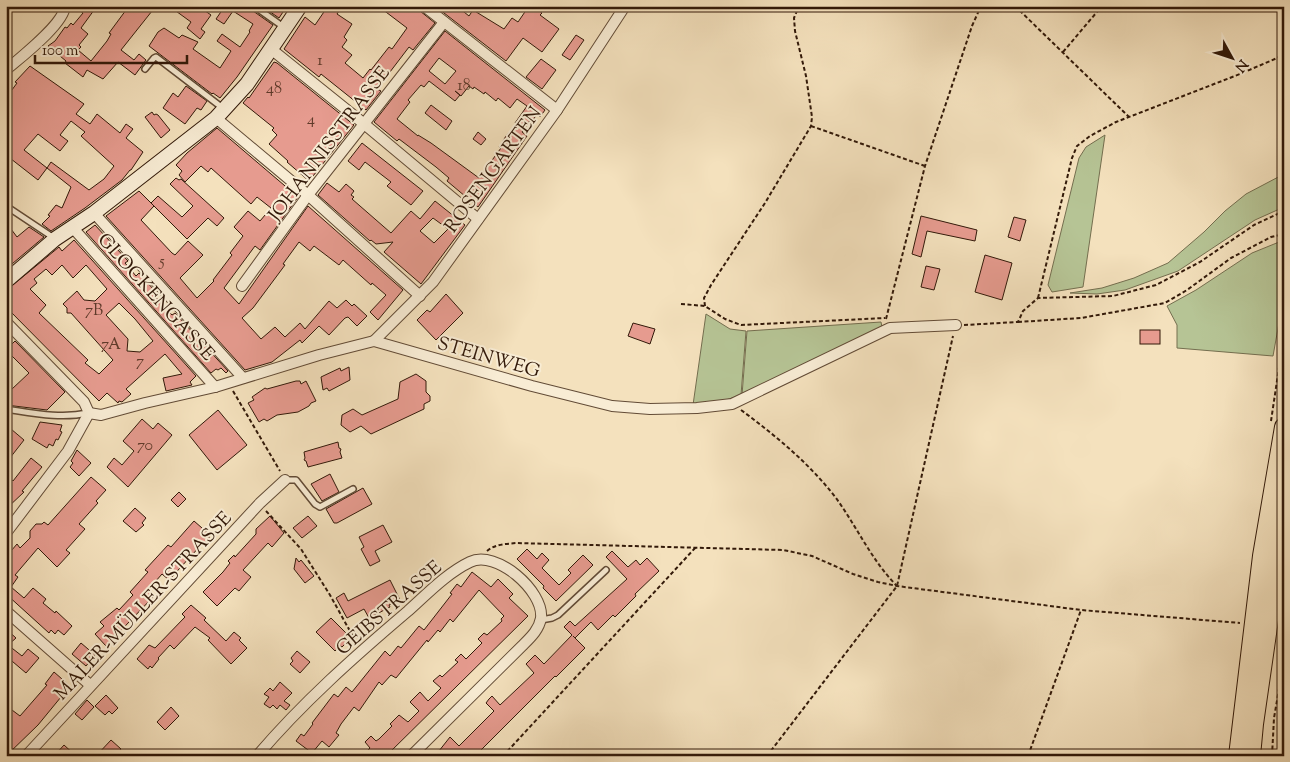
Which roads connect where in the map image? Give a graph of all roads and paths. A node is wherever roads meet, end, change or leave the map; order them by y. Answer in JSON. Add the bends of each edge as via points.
{"nodes":[{"id":1,"x":65,"y":6,"type":"edge"},
{"id":2,"x":254,"y":6,"type":"edge"},
{"id":3,"x":300,"y":6,"type":"edge"},
{"id":4,"x":424,"y":6,"type":"edge"},
{"id":5,"x":625,"y":6,"type":"edge"},
{"id":6,"x":799,"y":6,"type":"edge"},
{"id":7,"x":981,"y":6,"type":"edge"},
{"id":8,"x":1015,"y":6,"type":"edge"},
{"id":9,"x":1102,"y":6,"type":"edge"},
{"id":10,"x":444,"y":22,"type":"junction"},
{"id":11,"x":285,"y":29,"type":"junction"},
{"id":12,"x":271,"y":49,"type":"junction"},
{"id":13,"x":1063,"y":53,"type":"junction"},
{"id":14,"x":1284,"y":55,"type":"edge"},
{"id":15,"x":145,"y":69,"type":"dead end"},
{"id":16,"x":6,"y":70,"type":"edge"},
{"id":17,"x":556,"y":110,"type":"junction"},
{"id":18,"x":220,"y":114,"type":"junction"},
{"id":19,"x":1128,"y":117,"type":"junction"},
{"id":20,"x":364,"y":123,"type":"junction"},
{"id":21,"x":811,"y":126,"type":"junction"},
{"id":22,"x":925,"y":166,"type":"junction"},
{"id":23,"x":308,"y":195,"type":"junction"},
{"id":24,"x":6,"y":206,"type":"edge"},
{"id":25,"x":94,"y":212,"type":"junction"},
{"id":26,"x":1284,"y":212,"type":"edge"},
{"id":27,"x":478,"y":219,"type":"junction"},
{"id":28,"x":72,"y":228,"type":"junction"},
{"id":29,"x":1284,"y":234,"type":"edge"},
{"id":30,"x":55,"y":239,"type":"junction"},
{"id":31,"x":6,"y":281,"type":"edge"},
{"id":32,"x":242,"y":286,"type":"dead end"},
{"id":33,"x":420,"y":296,"type":"junction"},
{"id":34,"x":1038,"y":298,"type":"junction"},
{"id":35,"x":681,"y":304,"type":"dead end"},
{"id":36,"x":705,"y":306,"type":"junction"},
{"id":37,"x":885,"y":318,"type":"junction"},
{"id":38,"x":6,"y":322,"type":"edge"},
{"id":39,"x":1018,"y":322,"type":"junction"},
{"id":40,"x":956,"y":325,"type":"junction"},
{"id":41,"x":890,"y":328,"type":"junction"},
{"id":42,"x":374,"y":341,"type":"junction"},
{"id":43,"x":243,"y":378,"type":"junction"},
{"id":44,"x":228,"y":383,"type":"junction"},
{"id":45,"x":215,"y":387,"type":"junction"},
{"id":46,"x":732,"y":404,"type":"junction"},
{"id":47,"x":6,"y":409,"type":"edge"},
{"id":48,"x":88,"y":413,"type":"junction"},
{"id":49,"x":1284,"y":427,"type":"edge"},
{"id":50,"x":285,"y":480,"type":"junction"},
{"id":51,"x":352,"y":489,"type":"dead end"},
{"id":52,"x":260,"y":503,"type":"junction"},
{"id":53,"x":1284,"y":515,"type":"edge"},
{"id":54,"x":6,"y":533,"type":"edge"},
{"id":55,"x":696,"y":547,"type":"junction"},
{"id":56,"x":481,"y":558,"type":"junction"},
{"id":57,"x":606,"y":570,"type":"dead end"},
{"id":58,"x":897,"y":586,"type":"junction"},
{"id":59,"x":1081,"y":610,"type":"junction"},
{"id":60,"x":6,"y":611,"type":"edge"},
{"id":61,"x":541,"y":620,"type":"junction"},
{"id":62,"x":1243,"y":623,"type":"dead end"},
{"id":63,"x":361,"y":652,"type":"junction"},
{"id":64,"x":1284,"y":660,"type":"edge"},
{"id":65,"x":90,"y":685,"type":"junction"},
{"id":66,"x":26,"y":756,"type":"edge"},
{"id":67,"x":257,"y":756,"type":"edge"},
{"id":68,"x":411,"y":756,"type":"edge"},
{"id":69,"x":503,"y":756,"type":"edge"},
{"id":70,"x":767,"y":756,"type":"edge"},
{"id":71,"x":1028,"y":756,"type":"edge"},
{"id":72,"x":1238,"y":756,"type":"edge"},
{"id":73,"x":1251,"y":756,"type":"edge"},
{"id":74,"x":1272,"y":756,"type":"edge"}],
"edges":[{"from":1,"to":16,"type":"street","via":[[59,23]]},
{"from":2,"to":11,"type":"lane"},
{"from":3,"to":11,"type":"street"},
{"from":4,"to":10,"type":"street"},
{"from":5,"to":17,"type":"street","name":"ROSENGARTEN"},
{"from":6,"to":21,"type":"path","via":[[794,18],[795,31],[806,76]]},
{"from":7,"to":22,"type":"path"},
{"from":8,"to":13,"type":"path"},
{"from":9,"to":13,"type":"path"},
{"from":10,"to":17,"type":"street"},
{"from":10,"to":20,"type":"street","name":"JOHANNISSTRASSE"},
{"from":11,"to":12,"type":"street"},
{"from":12,"to":18,"type":"street","via":[[247,84]]},
{"from":12,"to":20,"type":"street"},
{"from":13,"to":19,"type":"path"},
{"from":14,"to":19,"type":"path"},
{"from":15,"to":18,"type":"lane","via":[[156,57]]},
{"from":17,"to":27,"type":"street","name":"ROSENGARTEN"},
{"from":18,"to":23,"type":"street"},
{"from":18,"to":25,"type":"street"},
{"from":19,"to":34,"type":"path","via":[[1090,136],[1078,146],[1072,158]]},
{"from":20,"to":23,"type":"street","name":"JOHANNISSTRASSE"},
{"from":20,"to":27,"type":"street"},
{"from":21,"to":22,"type":"path"},
{"from":21,"to":36,"type":"path","via":[[710,285],[704,298]]},
{"from":22,"to":37,"type":"path"},
{"from":23,"to":32,"type":"street","name":"JOHANNISSTRASSE"},
{"from":23,"to":33,"type":"street"},
{"from":24,"to":30,"type":"lane"},
{"from":25,"to":28,"type":"street"},
{"from":25,"to":43,"type":"street"},
{"from":26,"to":34,"type":"path","via":[[1254,225],[1200,262],[1156,285],[1113,296]]},
{"from":27,"to":33,"type":"street","name":"ROSENGARTEN"},
{"from":28,"to":30,"type":"street"},
{"from":28,"to":45,"type":"street","name":"GLOCKENGASSE"},
{"from":29,"to":39,"type":"path","via":[[1231,258],[1165,302],[1081,318]]},
{"from":30,"to":31,"type":"street"},
{"from":33,"to":42,"type":"street","name":"ROSENGARTEN"},
{"from":34,"to":39,"type":"path","via":[[1023,311]]},
{"from":35,"to":36,"type":"path"},
{"from":36,"to":37,"type":"path","via":[[741,325]]},
{"from":37,"to":41,"type":"path"},
{"from":38,"to":48,"type":"street","via":[[84,402]]},
{"from":39,"to":40,"type":"path"},
{"from":40,"to":41,"type":"street","name":"STEINWEG"},
{"from":40,"to":58,"type":"path"},
{"from":41,"to":46,"type":"street","name":"STEINWEG"},
{"from":42,"to":43,"type":"street"},
{"from":42,"to":46,"type":"street","name":"STEINWEG","via":[[612,406],[650,409]]},
{"from":43,"to":44,"type":"street"},
{"from":44,"to":45,"type":"street"},
{"from":44,"to":50,"type":"path"},
{"from":45,"to":48,"type":"street","via":[[101,415]]},
{"from":46,"to":58,"type":"path","via":[[778,437],[811,468]]},
{"from":47,"to":48,"type":"lane","via":[[57,416]]},
{"from":48,"to":54,"type":"street","via":[[68,451]]},
{"from":49,"to":72,"type":"highway","via":[[1262,556]]},
{"from":50,"to":51,"type":"lane","via":[[296,480],[320,507]]},
{"from":50,"to":52,"type":"street","name":"MALER-MÜLLER-STRASSE"},
{"from":52,"to":63,"type":"path","via":[[301,549]]},
{"from":52,"to":65,"type":"street","name":"MALER-MÜLLER-STRASSE"},
{"from":53,"to":73,"type":"highway"},
{"from":55,"to":56,"type":"path","via":[[516,543],[490,548]]},
{"from":55,"to":58,"type":"path","via":[[783,550],[812,556],[853,574]]},
{"from":55,"to":69,"type":"path"},
{"from":56,"to":61,"type":"street","via":[[501,564],[530,590],[539,605]]},
{"from":56,"to":63,"type":"street","name":"GEIBSTRASSE","via":[[446,578]]},
{"from":57,"to":61,"type":"lane","via":[[558,615]]},
{"from":58,"to":59,"type":"path"},
{"from":58,"to":70,"type":"path"},
{"from":59,"to":62,"type":"path"},
{"from":59,"to":71,"type":"path"},
{"from":60,"to":65,"type":"street"},
{"from":61,"to":68,"type":"street","via":[[531,638]]},
{"from":63,"to":67,"type":"street","name":"GEIBSTRASSE"},
{"from":64,"to":74,"type":"path","via":[[1274,718]]},
{"from":65,"to":66,"type":"street","name":"MALER-MÜLLER-STRASSE"}]}
